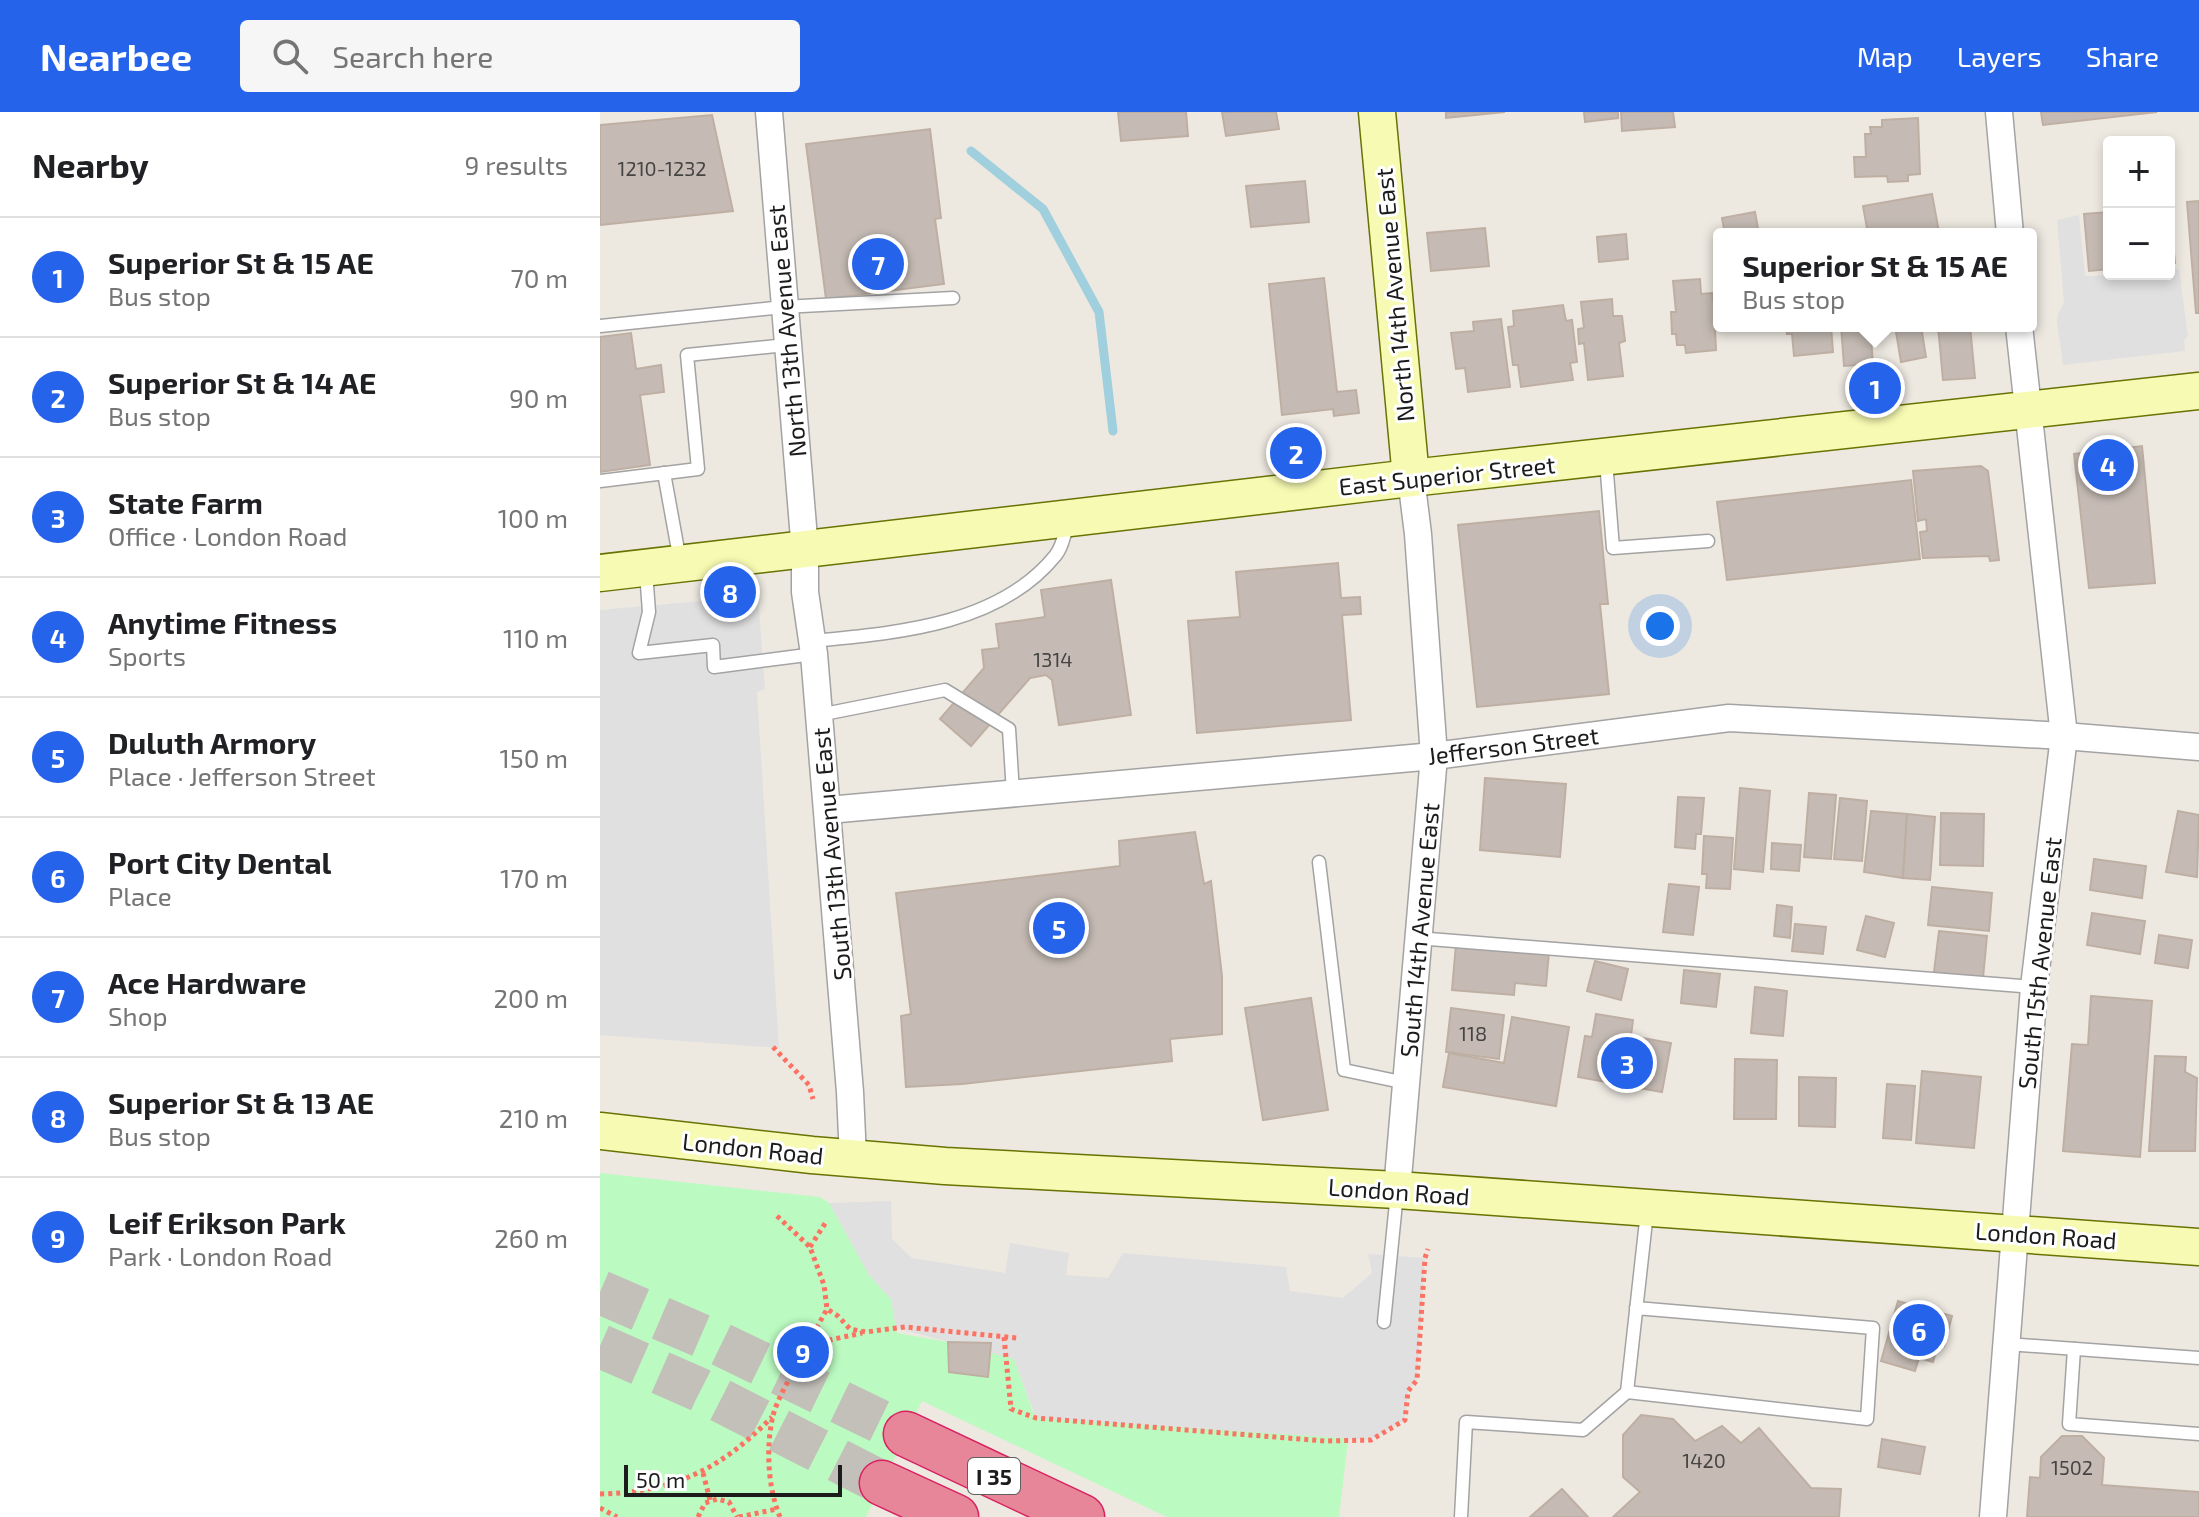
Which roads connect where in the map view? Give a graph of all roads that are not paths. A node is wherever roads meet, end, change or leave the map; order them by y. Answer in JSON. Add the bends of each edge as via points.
{"nodes":[{"id":1,"x":769,"y":112,"type":"edge"},
{"id":2,"x":1377,"y":112,"type":"edge"},
{"id":3,"x":1999,"y":112,"type":"edge"},
{"id":4,"x":2009,"y":228,"type":"edge"},
{"id":5,"x":953,"y":298,"type":"dead end"},
{"id":6,"x":783,"y":307,"type":"junction"},
{"id":7,"x":600,"y":326,"type":"edge"},
{"id":8,"x":2020,"y":332,"type":"edge"},
{"id":9,"x":786,"y":345,"type":"junction"},
{"id":10,"x":2199,"y":391,"type":"edge"},
{"id":11,"x":2026,"y":410,"type":"junction"},
{"id":12,"x":1606,"y":457,"type":"junction"},
{"id":13,"x":664,"y":473,"type":"junction"},
{"id":14,"x":1411,"y":478,"type":"junction"},
{"id":15,"x":600,"y":481,"type":"edge"},
{"id":16,"x":1069,"y":519,"type":"junction"},
{"id":17,"x":1708,"y":541,"type":"dead end"},
{"id":18,"x":805,"y":551,"type":"junction"},
{"id":19,"x":664,"y":566,"type":"junction"},
{"id":20,"x":600,"y":573,"type":"edge"},
{"id":21,"x":813,"y":648,"type":"junction"},
{"id":22,"x":819,"y":715,"type":"junction"},
{"id":23,"x":2064,"y":736,"type":"junction"},
{"id":24,"x":2199,"y":747,"type":"edge"},
{"id":25,"x":1434,"y":756,"type":"junction"},
{"id":26,"x":1013,"y":793,"type":"junction"},
{"id":27,"x":828,"y":810,"type":"junction"},
{"id":28,"x":1319,"y":862,"type":"dead end"},
{"id":29,"x":1417,"y":938,"type":"junction"},
{"id":30,"x":2034,"y":987,"type":"junction"},
{"id":31,"x":1406,"y":1083,"type":"junction"},
{"id":32,"x":600,"y":1131,"type":"edge"},
{"id":33,"x":853,"y":1158,"type":"junction"},
{"id":34,"x":1397,"y":1190,"type":"junction"},
{"id":35,"x":1647,"y":1208,"type":"junction"},
{"id":36,"x":2014,"y":1232,"type":"junction"},
{"id":37,"x":2199,"y":1247,"type":"edge"},
{"id":38,"x":1636,"y":1308,"type":"junction"},
{"id":39,"x":1384,"y":1322,"type":"dead end"},
{"id":40,"x":2007,"y":1344,"type":"junction"},
{"id":41,"x":2074,"y":1349,"type":"junction"},
{"id":42,"x":2199,"y":1358,"type":"edge"},
{"id":43,"x":1627,"y":1392,"type":"junction"},
{"id":44,"x":906,"y":1434,"type":"tunnel mouth"},
{"id":45,"x":2199,"y":1434,"type":"edge"},
{"id":46,"x":882,"y":1483,"type":"tunnel mouth"},
{"id":47,"x":956,"y":1517,"type":"edge"},
{"id":48,"x":1082,"y":1517,"type":"edge"},
{"id":49,"x":1461,"y":1517,"type":"edge"},
{"id":50,"x":1993,"y":1517,"type":"edge"}],
"edges":[{"from":1,"to":6,"type":"street","name":"North 13th Avenue East"},
{"from":2,"to":14,"type":"street","name":"North 14th Avenue East"},
{"from":3,"to":4,"type":"street"},
{"from":5,"to":6,"type":"lane"},
{"from":6,"to":7,"type":"lane"},
{"from":6,"to":9,"type":"street","name":"North 13th Avenue East"},
{"from":8,"to":11,"type":"street","name":"South 15th Avenue East"},
{"from":9,"to":13,"type":"lane","via":[[687,355],[698,469]]},
{"from":9,"to":18,"type":"street","name":"North 13th Avenue East"},
{"from":10,"to":11,"type":"street","name":"East Superior Street"},
{"from":11,"to":12,"type":"street","name":"East Superior Street"},
{"from":11,"to":23,"type":"street","name":"South 15th Avenue East"},
{"from":12,"to":14,"type":"street","name":"East Superior Street"},
{"from":12,"to":17,"type":"lane","via":[[1613,548]]},
{"from":13,"to":15,"type":"lane"},
{"from":13,"to":19,"type":"lane"},
{"from":14,"to":16,"type":"street","name":"East Superior Street"},
{"from":14,"to":25,"type":"street","name":"South 14th Avenue East"},
{"from":16,"to":18,"type":"street","name":"East Superior Street"},
{"from":16,"to":21,"type":"lane","via":[[1057,555],[1013,595],[969,616]]},
{"from":18,"to":19,"type":"street","name":"East Superior Street"},
{"from":18,"to":21,"type":"street","name":"South 13th Avenue East"},
{"from":19,"to":20,"type":"street","name":"East Superior Street"},
{"from":19,"to":21,"type":"lane","via":[[639,653],[713,645],[714,667]]},
{"from":21,"to":22,"type":"street","name":"South 13th Avenue East"},
{"from":22,"to":26,"type":"lane","via":[[945,690],[1009,729]]},
{"from":22,"to":27,"type":"street","name":"South 13th Avenue East"},
{"from":23,"to":24,"type":"street","name":"Jefferson Street"},
{"from":23,"to":25,"type":"street","name":"Jefferson Street","via":[[1729,718]]},
{"from":23,"to":30,"type":"street","name":"South 15th Avenue East"},
{"from":25,"to":26,"type":"street","name":"Jefferson Street"},
{"from":25,"to":29,"type":"street","name":"South 14th Avenue East"},
{"from":26,"to":27,"type":"street","name":"Jefferson Street"},
{"from":27,"to":33,"type":"street","name":"South 13th Avenue East"},
{"from":28,"to":31,"type":"lane","via":[[1344,1070]]},
{"from":29,"to":30,"type":"lane"},
{"from":29,"to":31,"type":"street","name":"South 14th Avenue East"},
{"from":30,"to":36,"type":"street","name":"South 15th Avenue East"},
{"from":31,"to":34,"type":"street","name":"South 14th Avenue East"},
{"from":32,"to":33,"type":"street","name":"London Road"},
{"from":33,"to":34,"type":"street","name":"London Road"},
{"from":34,"to":35,"type":"street","name":"London Road"},
{"from":34,"to":39,"type":"lane"},
{"from":35,"to":36,"type":"street","name":"London Road"},
{"from":35,"to":38,"type":"lane"},
{"from":36,"to":37,"type":"street","name":"London Road"},
{"from":36,"to":40,"type":"street","name":"South 15th Avenue East"},
{"from":38,"to":43,"type":"lane"},
{"from":38,"to":43,"type":"lane","via":[[1873,1328],[1867,1419]]},
{"from":40,"to":41,"type":"lane"},
{"from":40,"to":50,"type":"street","name":"South 15th Avenue East"},
{"from":41,"to":42,"type":"lane"},
{"from":41,"to":45,"type":"lane","via":[[2069,1424]]},
{"from":43,"to":49,"type":"lane","via":[[1583,1430],[1466,1422]]},
{"from":44,"to":48,"type":"highway","number":"I 35"},
{"from":46,"to":47,"type":"highway","number":"I 35"}]}
